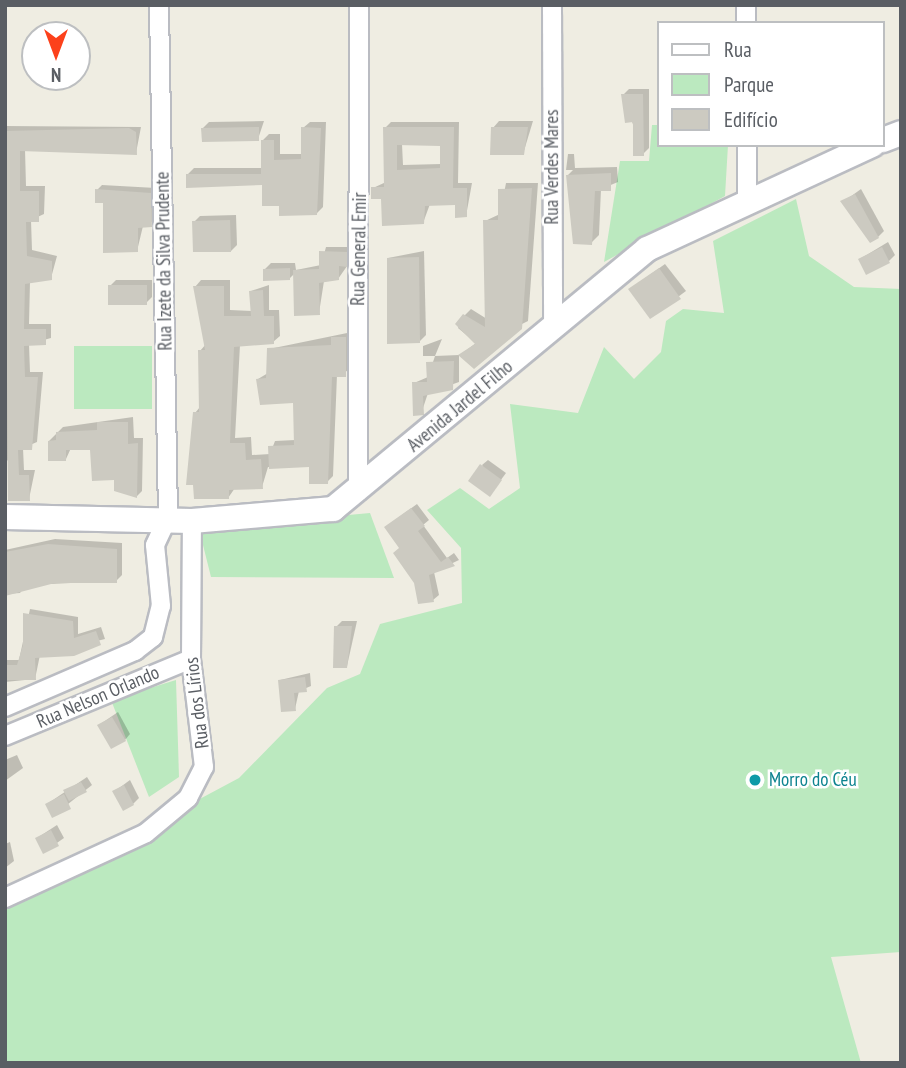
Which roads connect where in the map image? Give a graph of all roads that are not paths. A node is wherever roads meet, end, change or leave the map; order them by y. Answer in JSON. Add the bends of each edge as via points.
{"nodes":[{"id":1,"x":159,"y":5,"type":"edge"},
{"id":2,"x":359,"y":5,"type":"edge"},
{"id":3,"x":552,"y":5,"type":"edge"},
{"id":4,"x":747,"y":147,"type":"edge"},
{"id":5,"x":868,"y":147,"type":"edge"},
{"id":6,"x":747,"y":201,"type":"junction"},
{"id":7,"x":553,"y":328,"type":"junction"},
{"id":8,"x":358,"y":492,"type":"junction"},
{"id":9,"x":5,"y":517,"type":"edge"},
{"id":10,"x":180,"y":519,"type":"junction"},
{"id":11,"x":191,"y":659,"type":"junction"},
{"id":12,"x":5,"y":707,"type":"edge"},
{"id":13,"x":5,"y":736,"type":"edge"},
{"id":14,"x":5,"y":898,"type":"edge"}],
"edges":[{"from":1,"to":10,"type":"street","name":"Rua Izete da Silva Prudente"},
{"from":2,"to":8,"type":"street","name":"Rua General Emir"},
{"from":3,"to":7,"type":"street","name":"Rua Verdes Mares"},
{"from":4,"to":6,"type":"street"},
{"from":5,"to":6,"type":"main road","name":"Avenida Jardel Filho"},
{"from":6,"to":7,"type":"main road","name":"Avenida Jardel Filho","via":[[647,249]]},
{"from":7,"to":8,"type":"main road","name":"Avenida Jardel Filho"},
{"from":8,"to":10,"type":"main road","name":"Avenida Jardel Filho","via":[[316,513]]},
{"from":9,"to":10,"type":"main road","name":"Avenida Jardel Filho"},
{"from":10,"to":11,"type":"street","name":"Rua dos Lírios"},
{"from":10,"to":12,"type":"street","name":"Rua Nelson Orlando","via":[[155,545],[161,606],[153,637]]},
{"from":11,"to":13,"type":"street","name":"Rua Nelson Orlando"},
{"from":11,"to":14,"type":"street","name":"Rua dos Lírios","via":[[204,767],[188,799],[146,833]]}]}
